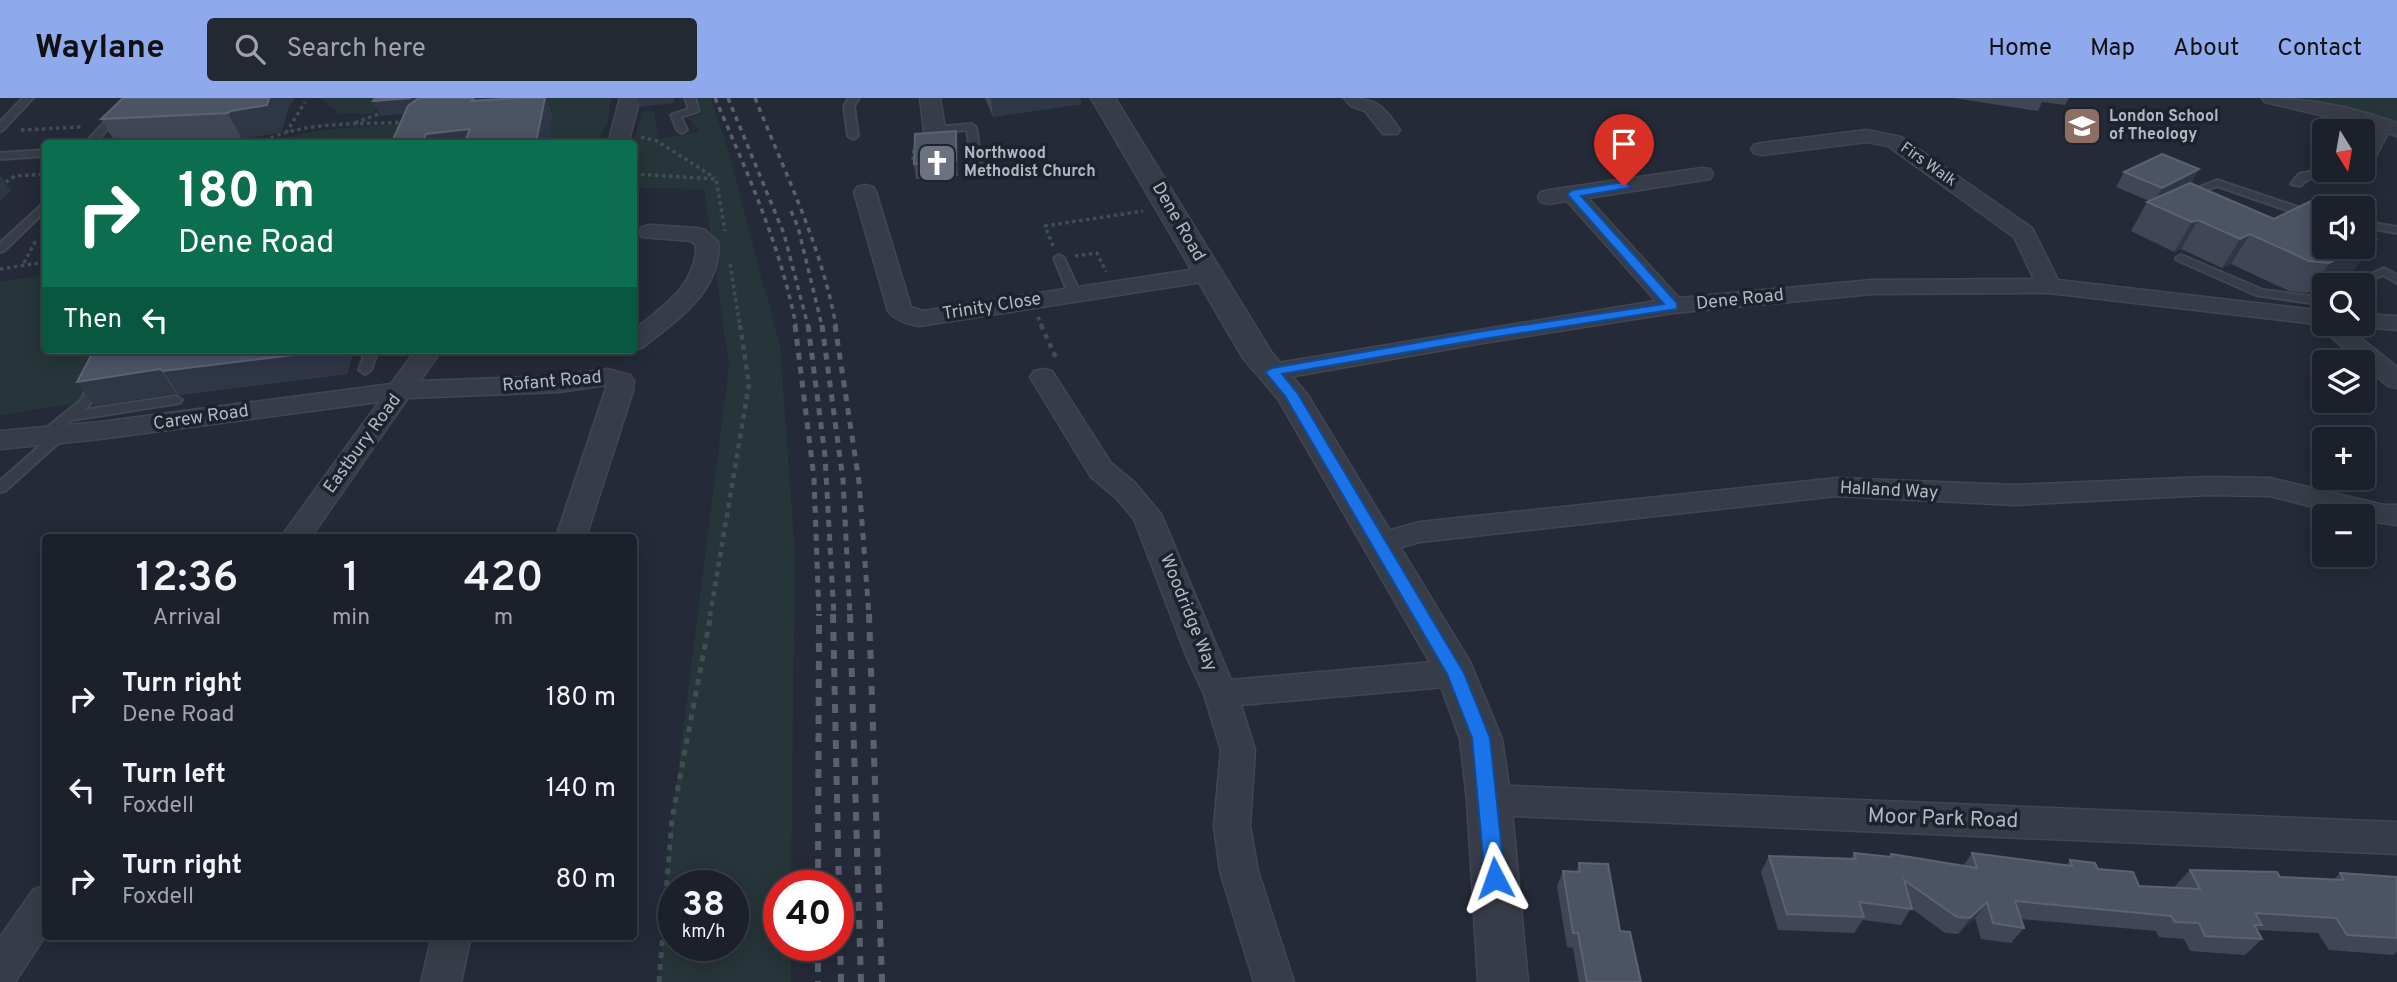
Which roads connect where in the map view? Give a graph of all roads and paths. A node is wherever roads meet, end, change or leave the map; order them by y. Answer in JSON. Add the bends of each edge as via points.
{"nodes":[{"id":1,"x":28,"y":98,"type":"edge"},
{"id":2,"x":132,"y":98,"type":"edge"},
{"id":3,"x":629,"y":98,"type":"edge"},
{"id":4,"x":690,"y":98,"type":"edge"},
{"id":5,"x":853,"y":98,"type":"edge"},
{"id":6,"x":930,"y":98,"type":"edge"},
{"id":7,"x":1103,"y":98,"type":"edge"},
{"id":8,"x":1354,"y":98,"type":"edge"},
{"id":9,"x":2272,"y":98,"type":"edge"},
{"id":10,"x":305,"y":102,"type":"dead end"},
{"id":11,"x":381,"y":113,"type":"edge"},
{"id":12,"x":411,"y":121,"type":"edge"},
{"id":13,"x":351,"y":124,"type":"junction"},
{"id":14,"x":104,"y":126,"type":"junction"},
{"id":15,"x":0,"y":128,"type":"edge"},
{"id":16,"x":2389,"y":128,"type":"edge"},
{"id":17,"x":13,"y":130,"type":"dead end"},
{"id":18,"x":682,"y":130,"type":"dead end"},
{"id":19,"x":1390,"y":130,"type":"dead end"},
{"id":20,"x":286,"y":134,"type":"junction"},
{"id":21,"x":935,"y":135,"type":"joint"},
{"id":22,"x":853,"y":136,"type":"dead end"},
{"id":23,"x":620,"y":139,"type":"edge"},
{"id":24,"x":92,"y":140,"type":"edge"},
{"id":25,"x":262,"y":140,"type":"edge"},
{"id":26,"x":2375,"y":145,"type":"edge"},
{"id":27,"x":1761,"y":149,"type":"dead end"},
{"id":28,"x":42,"y":153,"type":"edge"},
{"id":29,"x":0,"y":156,"type":"edge"},
{"id":30,"x":977,"y":169,"type":"dead end"},
{"id":31,"x":42,"y":174,"type":"edge"},
{"id":32,"x":637,"y":174,"type":"edge"},
{"id":33,"x":1702,"y":174,"type":"dead end"},
{"id":34,"x":2312,"y":175,"type":"edge"},
{"id":35,"x":716,"y":179,"type":"junction"},
{"id":36,"x":2296,"y":184,"type":"dead end"},
{"id":37,"x":0,"y":186,"type":"edge"},
{"id":38,"x":865,"y":192,"type":"dead end"},
{"id":39,"x":1573,"y":194,"type":"junction"},
{"id":40,"x":1549,"y":197,"type":"dead end"},
{"id":41,"x":2181,"y":197,"type":"edge"},
{"id":42,"x":1170,"y":207,"type":"junction"},
{"id":43,"x":42,"y":208,"type":"edge"},
{"id":44,"x":2312,"y":216,"type":"edge"},
{"id":45,"x":2375,"y":226,"type":"edge"},
{"id":46,"x":2397,"y":230,"type":"edge"},
{"id":47,"x":650,"y":232,"type":"dead end"},
{"id":48,"x":727,"y":244,"type":"dead end"},
{"id":49,"x":0,"y":250,"type":"edge"},
{"id":50,"x":729,"y":257,"type":"dead end"},
{"id":51,"x":1059,"y":258,"type":"junction"},
{"id":52,"x":2181,"y":258,"type":"dead end"},
{"id":53,"x":42,"y":263,"type":"edge"},
{"id":54,"x":0,"y":269,"type":"edge"},
{"id":55,"x":1209,"y":274,"type":"junction"},
{"id":56,"x":2375,"y":275,"type":"edge"},
{"id":57,"x":2397,"y":280,"type":"edge"},
{"id":58,"x":2049,"y":286,"type":"junction"},
{"id":59,"x":1114,"y":288,"type":"junction"},
{"id":60,"x":1075,"y":295,"type":"junction"},
{"id":61,"x":1031,"y":301,"type":"junction"},
{"id":62,"x":2262,"y":302,"type":"junction"},
{"id":63,"x":1673,"y":306,"type":"junction"},
{"id":64,"x":2312,"y":312,"type":"edge"},
{"id":65,"x":2375,"y":322,"type":"edge"},
{"id":66,"x":2397,"y":323,"type":"edge"},
{"id":67,"x":2348,"y":336,"type":"edge"},
{"id":68,"x":637,"y":340,"type":"edge"},
{"id":69,"x":112,"y":354,"type":"edge"},
{"id":70,"x":371,"y":354,"type":"edge"},
{"id":71,"x":426,"y":354,"type":"edge"},
{"id":72,"x":622,"y":354,"type":"edge"},
{"id":73,"x":365,"y":370,"type":"dead end"},
{"id":74,"x":1272,"y":372,"type":"junction"},
{"id":75,"x":608,"y":376,"type":"junction"},
{"id":76,"x":1043,"y":377,"type":"joint"},
{"id":77,"x":2397,"y":380,"type":"edge"},
{"id":78,"x":402,"y":390,"type":"junction"},
{"id":79,"x":176,"y":400,"type":"dead end"},
{"id":80,"x":58,"y":429,"type":"junction"},
{"id":81,"x":0,"y":440,"type":"edge"},
{"id":82,"x":3,"y":485,"type":"edge"},
{"id":83,"x":2397,"y":515,"type":"edge"},
{"id":84,"x":298,"y":534,"type":"edge"},
{"id":85,"x":572,"y":534,"type":"edge"},
{"id":86,"x":1380,"y":544,"type":"junction"},
{"id":87,"x":1456,"y":673,"type":"junction"},
{"id":88,"x":1221,"y":694,"type":"junction"},
{"id":89,"x":1489,"y":800,"type":"junction"},
{"id":90,"x":2397,"y":838,"type":"edge"},
{"id":91,"x":42,"y":908,"type":"edge"},
{"id":92,"x":451,"y":940,"type":"edge"},
{"id":93,"x":0,"y":970,"type":"edge"},
{"id":94,"x":441,"y":982,"type":"edge"},
{"id":95,"x":659,"y":982,"type":"edge"},
{"id":96,"x":1274,"y":982,"type":"edge"},
{"id":97,"x":1503,"y":982,"type":"edge"}],
"edges":[{"from":1,"to":15,"type":"lane"},
{"from":2,"to":14,"type":"lane"},
{"from":3,"to":23,"type":"street"},
{"from":4,"to":18,"type":"lane","via":[[694,111],[676,115]]},
{"from":5,"to":22,"type":"lane","via":[[849,106]]},
{"from":6,"to":21,"type":"street"},
{"from":7,"to":42,"type":"street","name":"Dene Road"},
{"from":8,"to":19,"type":"street","via":[[1372,107]]},
{"from":9,"to":16,"type":"street"},
{"from":10,"to":20,"type":"path"},
{"from":11,"to":13,"type":"path"},
{"from":12,"to":13,"type":"path"},
{"from":13,"to":20,"type":"path"},
{"from":14,"to":17,"type":"path"},
{"from":14,"to":24,"type":"lane"},
{"from":16,"to":26,"type":"street"},
{"from":20,"to":25,"type":"path"},
{"from":21,"to":30,"type":"lane","via":[[971,127]]},
{"from":23,"to":35,"type":"path","via":[[657,141]]},
{"from":27,"to":58,"type":"street","name":"Firs Walk","via":[[1867,136],[1894,141],[2024,233]]},
{"from":28,"to":29,"type":"lane"},
{"from":31,"to":37,"type":"path","via":[[15,176]]},
{"from":32,"to":35,"type":"path"},
{"from":33,"to":39,"type":"street"},
{"from":34,"to":36,"type":"lane","via":[[2302,176]]},
{"from":35,"to":48,"type":"path"},
{"from":38,"to":61,"type":"street","name":"Trinity Close","via":[[900,312],[919,319]]},
{"from":39,"to":40,"type":"street"},
{"from":39,"to":63,"type":"street"},
{"from":41,"to":44,"type":"lane","via":[[2217,183]]},
{"from":42,"to":51,"type":"path","via":[[1045,226]]},
{"from":42,"to":55,"type":"street","name":"Dene Road"},
{"from":43,"to":49,"type":"lane"},
{"from":45,"to":46,"type":"lane"},
{"from":47,"to":68,"type":"street","via":[[697,235],[707,242],[708,262],[701,279]]},
{"from":50,"to":95,"type":"path","via":[[750,384],[672,819]]},
{"from":51,"to":59,"type":"path","via":[[1097,253]]},
{"from":51,"to":60,"type":"lane"},
{"from":52,"to":62,"type":"lane"},
{"from":53,"to":54,"type":"path"},
{"from":55,"to":59,"type":"street","name":"Trinity Close"},
{"from":55,"to":74,"type":"street","name":"Dene Road"},
{"from":56,"to":57,"type":"lane","via":[[2384,271]]},
{"from":58,"to":62,"type":"street","name":"Dene Road"},
{"from":58,"to":63,"type":"street","name":"Dene Road","via":[[1872,287]]},
{"from":59,"to":60,"type":"street","name":"Trinity Close"},
{"from":60,"to":61,"type":"street","name":"Trinity Close"},
{"from":61,"to":76,"type":"path","via":[[1062,372]]},
{"from":62,"to":64,"type":"street","name":"Dene Road"},
{"from":63,"to":74,"type":"street","name":"Dene Road"},
{"from":65,"to":66,"type":"street"},
{"from":67,"to":77,"type":"street"},
{"from":69,"to":80,"type":"lane","via":[[86,402]]},
{"from":70,"to":73,"type":"lane"},
{"from":71,"to":78,"type":"street","name":"Eastbury Road"},
{"from":72,"to":75,"type":"street"},
{"from":74,"to":86,"type":"street","via":[[1291,394]]},
{"from":75,"to":78,"type":"street","name":"Rofant Road","via":[[563,384]]},
{"from":75,"to":85,"type":"street","name":"Rofant Road","via":[[622,385]]},
{"from":76,"to":88,"type":"street","name":"Woodridge Way","via":[[1101,470],[1146,514]]},
{"from":78,"to":80,"type":"street","name":"Carew Road","via":[[156,424]]},
{"from":78,"to":84,"type":"street","name":"Eastbury Road"},
{"from":79,"to":80,"type":"lane"},
{"from":80,"to":81,"type":"street","name":"Carew Road"},
{"from":80,"to":82,"type":"lane"},
{"from":83,"to":86,"type":"street","name":"Halland Way","via":[[2270,486],[2015,495],[1837,487],[1420,532]]},
{"from":86,"to":87,"type":"street"},
{"from":87,"to":88,"type":"street","name":"Woodridge Way"},
{"from":87,"to":89,"type":"street","via":[[1481,738]]},
{"from":88,"to":96,"type":"street","via":[[1238,750],[1232,826],[1239,871]]},
{"from":89,"to":90,"type":"street","name":"Moor Park Road"},
{"from":89,"to":97,"type":"street"},
{"from":91,"to":93,"type":"street"},
{"from":92,"to":94,"type":"street"}]}
